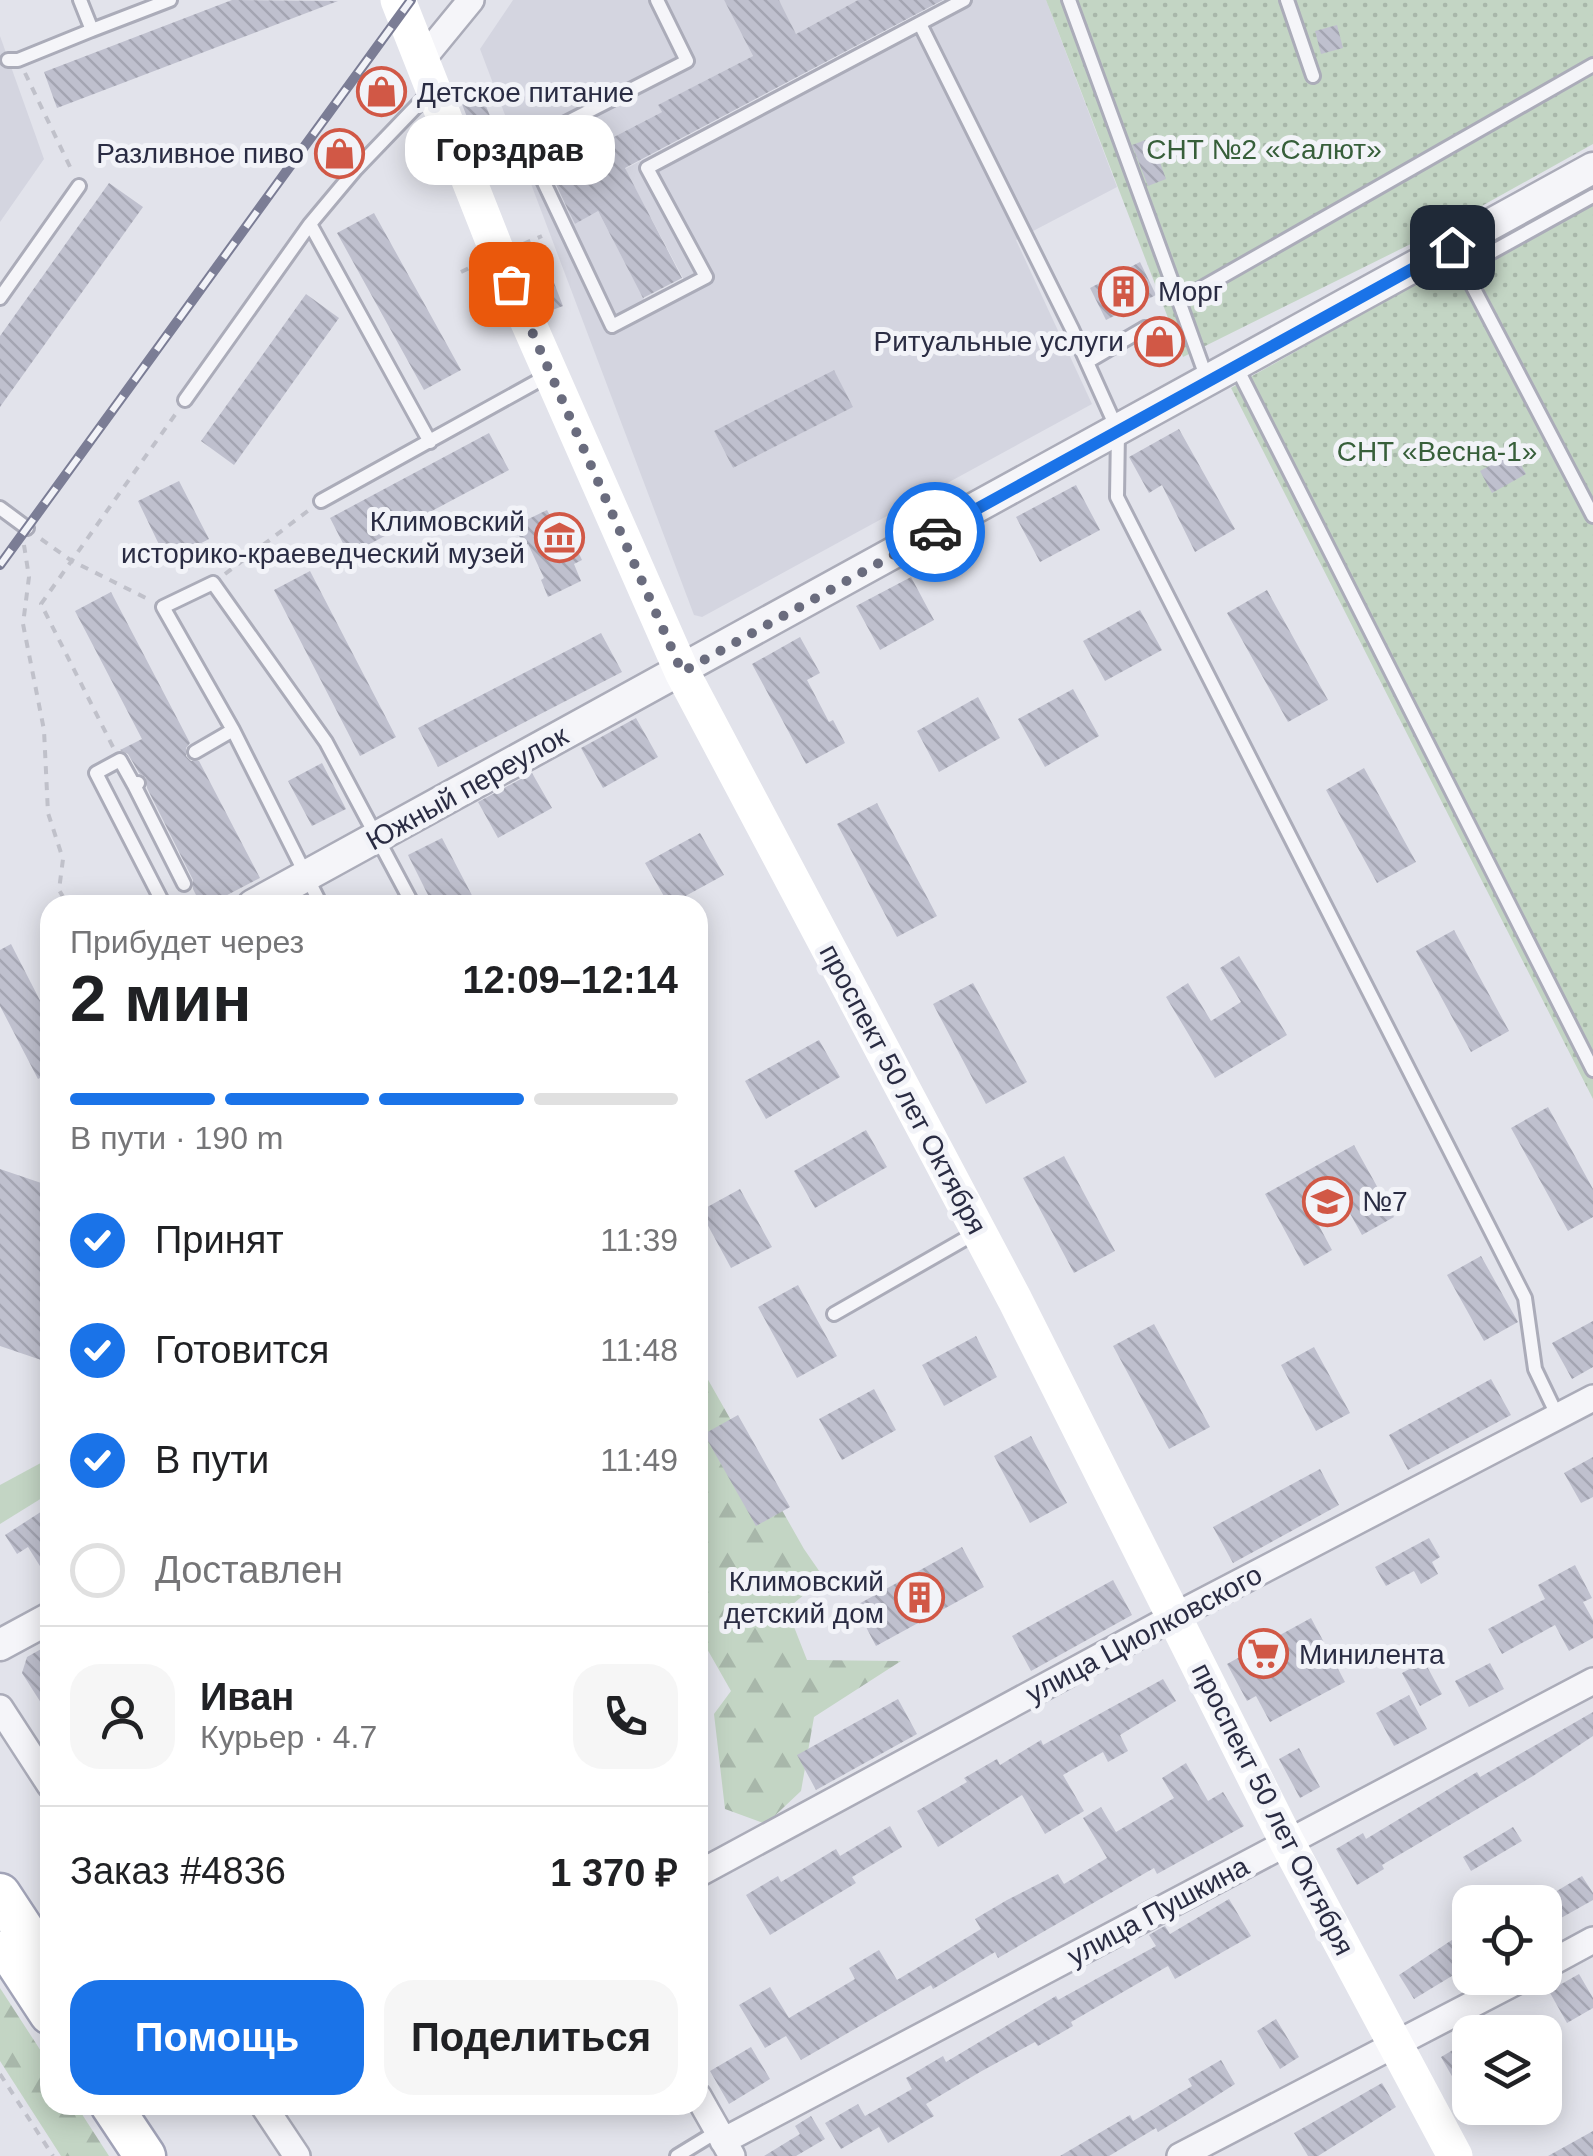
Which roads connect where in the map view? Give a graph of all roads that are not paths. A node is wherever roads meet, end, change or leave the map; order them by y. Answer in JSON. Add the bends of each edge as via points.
{"nodes":[{"id":1,"x":80,"y":0,"type":"edge"},
{"id":2,"x":170,"y":0,"type":"edge"},
{"id":3,"x":398,"y":0,"type":"edge"},
{"id":4,"x":471,"y":0,"type":"edge"},
{"id":5,"x":657,"y":0,"type":"edge"},
{"id":6,"x":964,"y":0,"type":"edge"},
{"id":7,"x":1069,"y":0,"type":"edge"},
{"id":8,"x":1287,"y":0,"type":"edge"},
{"id":9,"x":920,"y":24,"type":"junction"},
{"id":10,"x":92,"y":30,"type":"junction"},
{"id":11,"x":14,"y":60,"type":"road end"},
{"id":12,"x":1593,"y":65,"type":"edge"},
{"id":13,"x":426,"y":76,"type":"junction"},
{"id":14,"x":1314,"y":76,"type":"dead end"},
{"id":15,"x":526,"y":136,"type":"junction"},
{"id":16,"x":459,"y":161,"type":"junction"},
{"id":17,"x":1593,"y":168,"type":"edge"},
{"id":18,"x":80,"y":186,"type":"road end"},
{"id":19,"x":1593,"y":196,"type":"edge"},
{"id":20,"x":310,"y":224,"type":"junction"},
{"id":21,"x":1457,"y":258,"type":"junction"},
{"id":22,"x":0,"y":298,"type":"edge"},
{"id":23,"x":1179,"y":302,"type":"junction"},
{"id":24,"x":1144,"y":328,"type":"dead end"},
{"id":25,"x":1087,"y":362,"type":"junction"},
{"id":26,"x":1236,"y":366,"type":"junction"},
{"id":27,"x":549,"y":375,"type":"junction"},
{"id":28,"x":1208,"y":382,"type":"junction"},
{"id":29,"x":186,"y":400,"type":"road end"},
{"id":30,"x":1118,"y":431,"type":"junction"},
{"id":31,"x":430,"y":442,"type":"junction"},
{"id":32,"x":320,"y":501,"type":"road end"},
{"id":33,"x":0,"y":508,"type":"edge"},
{"id":34,"x":1593,"y":516,"type":"edge"},
{"id":35,"x":24,"y":532,"type":"road end"},
{"id":36,"x":682,"y":672,"type":"junction"},
{"id":37,"x":233,"y":730,"type":"junction"},
{"id":38,"x":194,"y":752,"type":"dead end"},
{"id":39,"x":377,"y":838,"type":"junction"},
{"id":40,"x":305,"y":877,"type":"junction"},
{"id":41,"x":184,"y":884,"type":"dead end"},
{"id":42,"x":159,"y":895,"type":"edge"},
{"id":43,"x":272,"y":895,"type":"edge"},
{"id":44,"x":315,"y":895,"type":"edge"},
{"id":45,"x":408,"y":895,"type":"edge"},
{"id":46,"x":1593,"y":1070,"type":"edge"},
{"id":47,"x":979,"y":1230,"type":"junction"},
{"id":48,"x":834,"y":1314,"type":"dead end"},
{"id":49,"x":1593,"y":1398,"type":"edge"},
{"id":50,"x":1558,"y":1418,"type":"junction"},
{"id":51,"x":1175,"y":1616,"type":"junction"},
{"id":52,"x":40,"y":1624,"type":"edge"},
{"id":53,"x":0,"y":1646,"type":"edge"},
{"id":54,"x":1593,"y":1681,"type":"edge"},
{"id":55,"x":0,"y":1708,"type":"edge"},
{"id":56,"x":40,"y":1769,"type":"edge"},
{"id":57,"x":1287,"y":1842,"type":"junction"},
{"id":58,"x":708,"y":1869,"type":"edge"},
{"id":59,"x":0,"y":1894,"type":"edge"},
{"id":60,"x":0,"y":1939,"type":"edge"},
{"id":61,"x":1593,"y":1940,"type":"edge"},
{"id":62,"x":40,"y":1955,"type":"edge"},
{"id":63,"x":1562,"y":1957,"type":"edge"},
{"id":64,"x":1490,"y":1995,"type":"edge"},
{"id":65,"x":40,"y":1999,"type":"edge"},
{"id":66,"x":1396,"y":2045,"type":"junction"},
{"id":67,"x":708,"y":2114,"type":"edge"},
{"id":68,"x":118,"y":2115,"type":"edge"},
{"id":69,"x":145,"y":2115,"type":"edge"},
{"id":70,"x":270,"y":2115,"type":"edge"},
{"id":71,"x":724,"y":2143,"type":"edge"},
{"id":72,"x":145,"y":2156,"type":"edge"},
{"id":73,"x":172,"y":2156,"type":"edge"},
{"id":74,"x":297,"y":2156,"type":"edge"},
{"id":75,"x":678,"y":2156,"type":"edge"},
{"id":76,"x":1180,"y":2156,"type":"edge"},
{"id":77,"x":1455,"y":2156,"type":"edge"}],
"edges":[{"from":1,"to":10,"type":"lane"},
{"from":2,"to":10,"type":"lane"},
{"from":3,"to":13,"type":"main road","name":"проспект 50 лет Октября"},
{"from":4,"to":13,"type":"street"},
{"from":5,"to":15,"type":"lane","via":[[687,61],[544,134]]},
{"from":6,"to":9,"type":"lane"},
{"from":7,"to":23,"type":"lane"},
{"from":8,"to":14,"type":"lane"},
{"from":9,"to":15,"type":"lane","via":[[648,168],[706,277],[612,326]]},
{"from":9,"to":25,"type":"lane"},
{"from":10,"to":11,"type":"lane"},
{"from":12,"to":23,"type":"lane"},
{"from":13,"to":16,"type":"main road","name":"проспект 50 лет Октября"},
{"from":13,"to":20,"type":"lane"},
{"from":15,"to":16,"type":"lane"},
{"from":16,"to":27,"type":"main road","name":"проспект 50 лет Октября"},
{"from":17,"to":21,"type":"street","name":"Южный переулок"},
{"from":18,"to":22,"type":"lane"},
{"from":19,"to":21,"type":"lane"},
{"from":20,"to":29,"type":"lane"},
{"from":20,"to":31,"type":"lane"},
{"from":21,"to":26,"type":"street","name":"Южный переулок"},
{"from":21,"to":34,"type":"lane"},
{"from":23,"to":28,"type":"lane"},
{"from":24,"to":25,"type":"lane"},
{"from":25,"to":30,"type":"lane"},
{"from":26,"to":28,"type":"street","name":"Южный переулок"},
{"from":26,"to":46,"type":"lane"},
{"from":27,"to":31,"type":"lane"},
{"from":27,"to":36,"type":"main road","name":"проспект 50 лет Октября"},
{"from":28,"to":30,"type":"street","name":"Южный переулок"},
{"from":30,"to":36,"type":"street","name":"Южный переулок"},
{"from":30,"to":50,"type":"lane","via":[[1118,497],[1525,1298],[1536,1369]]},
{"from":31,"to":32,"type":"lane"},
{"from":33,"to":35,"type":"lane"},
{"from":36,"to":39,"type":"street","name":"Южный переулок"},
{"from":36,"to":47,"type":"main road","name":"проспект 50 лет Октября"},
{"from":37,"to":38,"type":"lane"},
{"from":37,"to":39,"type":"lane","via":[[163,607],[213,583],[326,742]]},
{"from":37,"to":40,"type":"lane"},
{"from":39,"to":40,"type":"street","name":"Южный переулок"},
{"from":39,"to":45,"type":"lane"},
{"from":40,"to":43,"type":"street","name":"Южный переулок"},
{"from":40,"to":44,"type":"lane"},
{"from":41,"to":42,"type":"lane","via":[[120,760],[96,773]]},
{"from":47,"to":48,"type":"lane"},
{"from":47,"to":51,"type":"main road","name":"проспект 50 лет Октября"},
{"from":49,"to":50,"type":"street","name":"улица Циолковского"},
{"from":50,"to":51,"type":"street","name":"улица Циолковского"},
{"from":51,"to":57,"type":"main road","name":"проспект 50 лет Октября"},
{"from":51,"to":58,"type":"street","name":"улица Циолковского"},
{"from":52,"to":53,"type":"street"},
{"from":54,"to":57,"type":"street","name":"улица Пушкина"},
{"from":55,"to":56,"type":"street"},
{"from":57,"to":66,"type":"main road","name":"проспект 50 лет Октября"},
{"from":57,"to":71,"type":"street","name":"улица Пушкина"},
{"from":59,"to":62,"type":"main road"},
{"from":60,"to":65,"type":"main road"},
{"from":61,"to":63,"type":"street"},
{"from":64,"to":66,"type":"street"},
{"from":66,"to":76,"type":"street"},
{"from":66,"to":77,"type":"main road","name":"проспект 50 лет Октября"},
{"from":67,"to":71,"type":"street"},
{"from":68,"to":72,"type":"main road"},
{"from":69,"to":73,"type":"main road"},
{"from":70,"to":74,"type":"street"},
{"from":71,"to":75,"type":"lane"}]}
